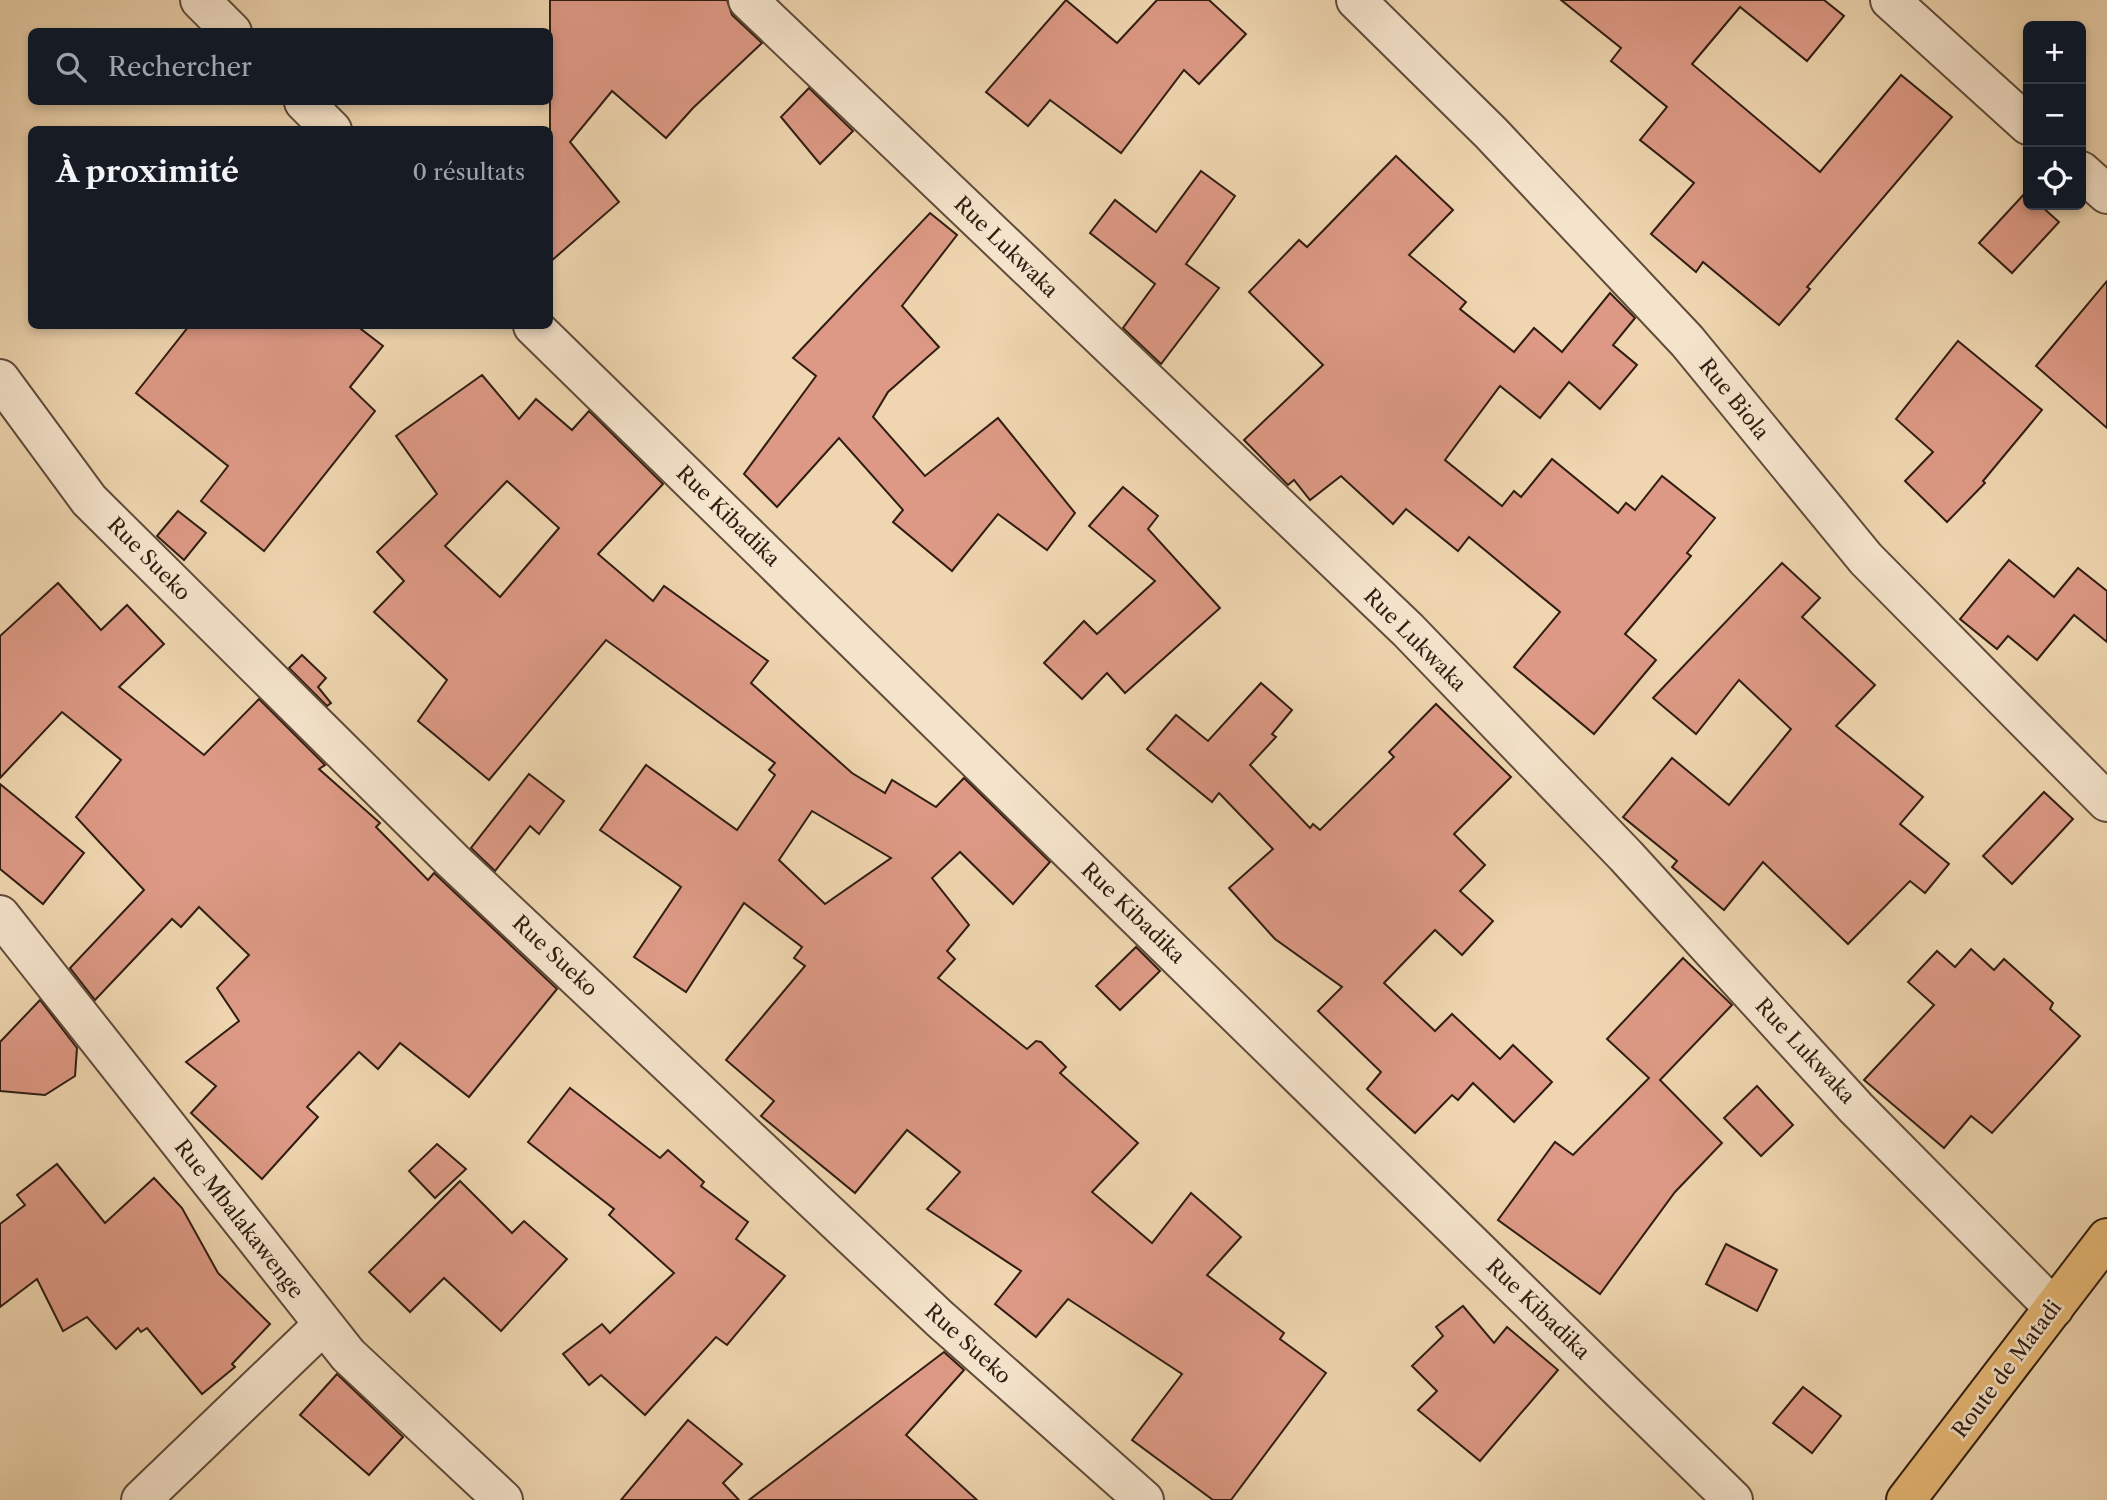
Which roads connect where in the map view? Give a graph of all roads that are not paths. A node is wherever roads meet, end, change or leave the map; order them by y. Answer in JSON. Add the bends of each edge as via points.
{"nodes":[{"id":1,"x":200,"y":0,"type":"edge"},
{"id":2,"x":748,"y":0,"type":"edge"},
{"id":3,"x":1356,"y":0,"type":"edge"},
{"id":4,"x":1890,"y":0,"type":"edge"},
{"id":5,"x":228,"y":28,"type":"edge"},
{"id":6,"x":307,"y":105,"type":"edge"},
{"id":7,"x":2023,"y":120,"type":"edge"},
{"id":8,"x":328,"y":126,"type":"edge"},
{"id":9,"x":2086,"y":175,"type":"edge"},
{"id":10,"x":2107,"y":194,"type":"edge"},
{"id":11,"x":536,"y":329,"type":"edge"},
{"id":12,"x":0,"y":379,"type":"edge"},
{"id":13,"x":2107,"y":802,"type":"edge"},
{"id":14,"x":0,"y":915,"type":"edge"},
{"id":15,"x":2107,"y":1238,"type":"edge"},
{"id":16,"x":2054,"y":1308,"type":"junction"},
{"id":17,"x":323,"y":1325,"type":"junction"},
{"id":18,"x":141,"y":1500,"type":"edge"},
{"id":19,"x":503,"y":1500,"type":"edge"},
{"id":20,"x":1144,"y":1500,"type":"edge"},
{"id":21,"x":1733,"y":1500,"type":"edge"},
{"id":22,"x":1906,"y":1500,"type":"edge"}],
"edges":[{"from":1,"to":5,"type":"street"},
{"from":2,"to":16,"type":"street","name":"Rue Lukwaka","via":[[1408,630],[1626,856],[1856,1108]]},
{"from":3,"to":13,"type":"street","name":"Rue Biola","via":[[1491,133],[1687,341],[1866,559]]},
{"from":4,"to":7,"type":"street"},
{"from":6,"to":8,"type":"street"},
{"from":9,"to":10,"type":"street"},
{"from":11,"to":21,"type":"street","name":"Rue Kibadika"},
{"from":12,"to":20,"type":"street","name":"Rue Sueko","via":[[89,500],[453,860],[940,1319]]},
{"from":14,"to":17,"type":"street","name":"Rue Mbalakawenge"},
{"from":15,"to":16,"type":"highway","name":"Route de Matadi"},
{"from":16,"to":22,"type":"highway","name":"Route de Matadi"},
{"from":17,"to":18,"type":"street"},
{"from":17,"to":19,"type":"street","name":"Rue Mbalakawenge","via":[[348,1355]]}]}
